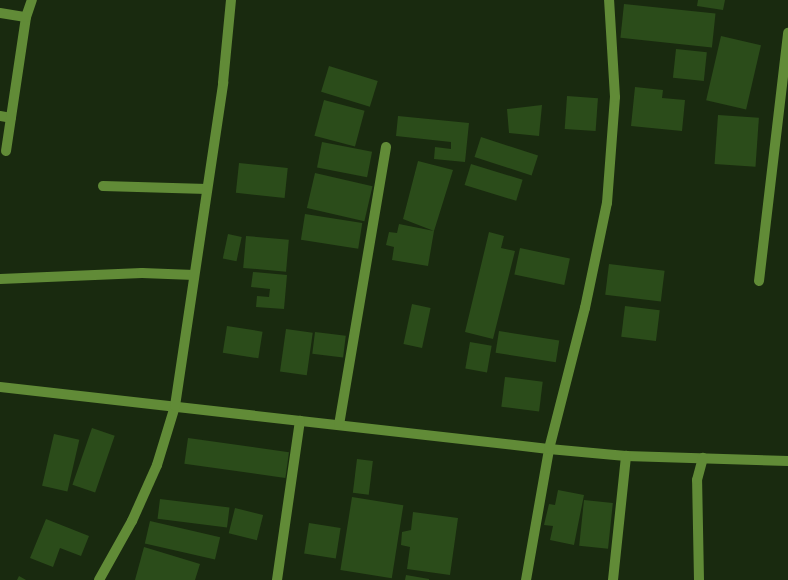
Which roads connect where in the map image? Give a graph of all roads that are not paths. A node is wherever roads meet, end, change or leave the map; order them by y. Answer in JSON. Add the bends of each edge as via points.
{"nodes":[{"id":1,"x":32,"y":0,"type":"edge"},
{"id":2,"x":231,"y":0,"type":"edge"},
{"id":3,"x":609,"y":0,"type":"edge"},
{"id":4,"x":0,"y":13,"type":"edge"},
{"id":5,"x":26,"y":16,"type":"junction"},
{"id":6,"x":788,"y":33,"type":"edge"},
{"id":7,"x":0,"y":116,"type":"edge"},
{"id":8,"x":11,"y":118,"type":"junction"},
{"id":9,"x":386,"y":146,"type":"dead end"},
{"id":10,"x":6,"y":151,"type":"dead end"},
{"id":11,"x":103,"y":186,"type":"dead end"},
{"id":12,"x":208,"y":189,"type":"junction"},
{"id":13,"x":194,"y":275,"type":"junction"},
{"id":14,"x":0,"y":279,"type":"edge"},
{"id":15,"x":759,"y":281,"type":"dead end"},
{"id":16,"x":0,"y":387,"type":"edge"},
{"id":17,"x":175,"y":406,"type":"junction"},
{"id":18,"x":300,"y":421,"type":"junction"},
{"id":19,"x":339,"y":425,"type":"junction"},
{"id":20,"x":549,"y":449,"type":"junction"},
{"id":21,"x":626,"y":456,"type":"junction"},
{"id":22,"x":703,"y":458,"type":"junction"},
{"id":23,"x":788,"y":461,"type":"edge"},
{"id":24,"x":98,"y":580,"type":"edge"},
{"id":25,"x":277,"y":580,"type":"edge"},
{"id":26,"x":526,"y":580,"type":"edge"},
{"id":27,"x":613,"y":580,"type":"edge"},
{"id":28,"x":699,"y":580,"type":"edge"}],
"edges":[{"from":1,"to":5,"type":"street"},
{"from":2,"to":12,"type":"street","via":[[224,83]]},
{"from":3,"to":20,"type":"street","via":[[615,97],[607,202],[585,308]]},
{"from":4,"to":5,"type":"street"},
{"from":5,"to":8,"type":"street"},
{"from":6,"to":15,"type":"street"},
{"from":7,"to":8,"type":"street"},
{"from":8,"to":10,"type":"street"},
{"from":9,"to":19,"type":"street"},
{"from":11,"to":12,"type":"street"},
{"from":12,"to":13,"type":"street"},
{"from":13,"to":14,"type":"street","via":[[142,273]]},
{"from":13,"to":17,"type":"street"},
{"from":16,"to":17,"type":"street"},
{"from":17,"to":18,"type":"street"},
{"from":17,"to":24,"type":"street","via":[[157,465],[132,521]]},
{"from":18,"to":19,"type":"street"},
{"from":18,"to":25,"type":"street"},
{"from":19,"to":20,"type":"street"},
{"from":20,"to":21,"type":"street"},
{"from":20,"to":26,"type":"street"},
{"from":21,"to":22,"type":"street"},
{"from":21,"to":27,"type":"street"},
{"from":22,"to":23,"type":"street"},
{"from":22,"to":28,"type":"street","via":[[697,480]]}]}
